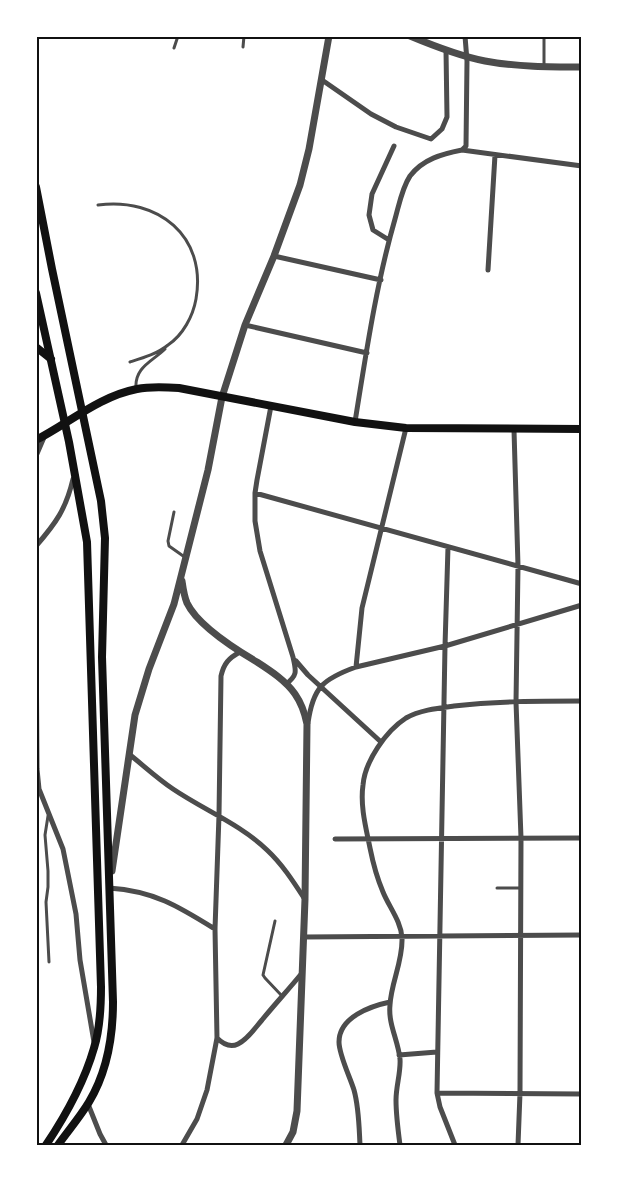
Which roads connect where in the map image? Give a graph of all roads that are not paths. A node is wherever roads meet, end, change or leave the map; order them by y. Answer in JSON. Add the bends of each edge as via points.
{"nodes":[{"id":1,"x":178,"y":36,"type":"edge"},
{"id":2,"x":244,"y":36,"type":"edge"},
{"id":3,"x":329,"y":36,"type":"edge"},
{"id":4,"x":410,"y":36,"type":"edge"},
{"id":5,"x":465,"y":36,"type":"edge"},
{"id":6,"x":544,"y":36,"type":"edge"},
{"id":7,"x":243,"y":47,"type":"dead end"},
{"id":8,"x":174,"y":48,"type":"dead end"},
{"id":9,"x":446,"y":50,"type":"junction"},
{"id":10,"x":467,"y":56,"type":"junction"},
{"id":11,"x":544,"y":67,"type":"junction"},
{"id":12,"x":582,"y":67,"type":"edge"},
{"id":13,"x":322,"y":80,"type":"junction"},
{"id":14,"x":394,"y":146,"type":"dead end"},
{"id":15,"x":462,"y":150,"type":"junction"},
{"id":16,"x":495,"y":155,"type":"junction"},
{"id":17,"x":582,"y":166,"type":"edge"},
{"id":18,"x":36,"y":187,"type":"edge"},
{"id":19,"x":98,"y":205,"type":"dead end"},
{"id":20,"x":389,"y":240,"type":"junction"},
{"id":21,"x":274,"y":256,"type":"junction"},
{"id":22,"x":488,"y":270,"type":"dead end"},
{"id":23,"x":381,"y":280,"type":"junction"},
{"id":24,"x":36,"y":293,"type":"edge"},
{"id":25,"x":245,"y":325,"type":"junction"},
{"id":26,"x":169,"y":345,"type":"junction"},
{"id":27,"x":36,"y":347,"type":"edge"},
{"id":28,"x":367,"y":352,"type":"junction"},
{"id":29,"x":51,"y":359,"type":"junction"},
{"id":30,"x":130,"y":362,"type":"dead end"},
{"id":31,"x":136,"y":389,"type":"junction"},
{"id":32,"x":222,"y":397,"type":"junction"},
{"id":33,"x":271,"y":406,"type":"junction"},
{"id":34,"x":355,"y":422,"type":"junction"},
{"id":35,"x":579,"y":428,"type":"edge"},
{"id":36,"x":406,"y":429,"type":"junction"},
{"id":37,"x":514,"y":430,"type":"junction"},
{"id":38,"x":46,"y":434,"type":"junction"},
{"id":39,"x":36,"y":440,"type":"edge"},
{"id":40,"x":36,"y":456,"type":"edge"},
{"id":41,"x":75,"y":471,"type":"junction"},
{"id":42,"x":255,"y":493,"type":"junction"},
{"id":43,"x":174,"y":512,"type":"dead end"},
{"id":44,"x":383,"y":528,"type":"junction"},
{"id":45,"x":36,"y":546,"type":"edge"},
{"id":46,"x":448,"y":547,"type":"junction"},
{"id":47,"x":186,"y":558,"type":"junction"},
{"id":48,"x":518,"y":566,"type":"junction"},
{"id":49,"x":181,"y":576,"type":"junction"},
{"id":50,"x":582,"y":584,"type":"edge"},
{"id":51,"x":582,"y":605,"type":"edge"},
{"id":52,"x":36,"y":619,"type":"edge"},
{"id":53,"x":516,"y":625,"type":"junction"},
{"id":54,"x":36,"y":637,"type":"edge"},
{"id":55,"x":445,"y":646,"type":"junction"},
{"id":56,"x":240,"y":652,"type":"junction"},
{"id":57,"x":293,"y":657,"type":"junction"},
{"id":58,"x":356,"y":667,"type":"junction"},
{"id":59,"x":286,"y":684,"type":"junction"},
{"id":60,"x":321,"y":687,"type":"junction"},
{"id":61,"x":582,"y":701,"type":"edge"},
{"id":62,"x":516,"y":702,"type":"junction"},
{"id":63,"x":444,"y":708,"type":"junction"},
{"id":64,"x":307,"y":724,"type":"junction"},
{"id":65,"x":381,"y":742,"type":"junction"},
{"id":66,"x":129,"y":754,"type":"junction"},
{"id":67,"x":36,"y":769,"type":"edge"},
{"id":68,"x":48,"y":814,"type":"junction"},
{"id":69,"x":219,"y":815,"type":"junction"},
{"id":70,"x":441,"y":838,"type":"junction"},
{"id":71,"x":521,"y":838,"type":"junction"},
{"id":72,"x":582,"y":838,"type":"edge"},
{"id":73,"x":335,"y":839,"type":"dead end"},
{"id":74,"x":368,"y":839,"type":"junction"},
{"id":75,"x":109,"y":888,"type":"junction"},
{"id":76,"x":497,"y":888,"type":"dead end"},
{"id":77,"x":520,"y":888,"type":"junction"},
{"id":78,"x":305,"y":899,"type":"junction"},
{"id":79,"x":275,"y":921,"type":"dead end"},
{"id":80,"x":215,"y":930,"type":"junction"},
{"id":81,"x":519,"y":935,"type":"junction"},
{"id":82,"x":582,"y":935,"type":"edge"},
{"id":83,"x":402,"y":936,"type":"junction"},
{"id":84,"x":439,"y":936,"type":"junction"},
{"id":85,"x":304,"y":937,"type":"junction"},
{"id":86,"x":49,"y":962,"type":"dead end"},
{"id":87,"x":302,"y":973,"type":"junction"},
{"id":88,"x":282,"y":996,"type":"junction"},
{"id":89,"x":390,"y":1002,"type":"junction"},
{"id":90,"x":217,"y":1038,"type":"junction"},
{"id":91,"x":95,"y":1047,"type":"junction"},
{"id":92,"x":437,"y":1052,"type":"junction"},
{"id":93,"x":399,"y":1055,"type":"junction"},
{"id":94,"x":520,"y":1093,"type":"junction"},
{"id":95,"x":437,"y":1094,"type":"junction"},
{"id":96,"x":582,"y":1094,"type":"edge"},
{"id":97,"x":88,"y":1104,"type":"junction"},
{"id":98,"x":46,"y":1145,"type":"edge"},
{"id":99,"x":58,"y":1145,"type":"edge"},
{"id":100,"x":106,"y":1145,"type":"edge"},
{"id":101,"x":182,"y":1145,"type":"edge"},
{"id":102,"x":286,"y":1145,"type":"edge"},
{"id":103,"x":360,"y":1145,"type":"edge"},
{"id":104,"x":400,"y":1145,"type":"edge"},
{"id":105,"x":455,"y":1145,"type":"edge"},
{"id":106,"x":518,"y":1145,"type":"edge"}],
"edges":[{"from":1,"to":8,"type":"lane"},
{"from":2,"to":7,"type":"lane"},
{"from":3,"to":13,"type":"street"},
{"from":4,"to":9,"type":"street"},
{"from":5,"to":10,"type":"street"},
{"from":6,"to":11,"type":"lane"},
{"from":9,"to":10,"type":"street"},
{"from":9,"to":13,"type":"street","via":[[447,117],[442,129],[431,139],[371,114]]},
{"from":10,"to":11,"type":"street"},
{"from":10,"to":15,"type":"street"},
{"from":11,"to":12,"type":"street"},
{"from":13,"to":21,"type":"street","via":[[300,185]]},
{"from":14,"to":20,"type":"street","via":[[372,194],[369,215],[373,230]]},
{"from":15,"to":16,"type":"street"},
{"from":15,"to":20,"type":"street","via":[[431,158],[411,175]]},
{"from":16,"to":17,"type":"street"},
{"from":16,"to":22,"type":"street"},
{"from":18,"to":75,"type":"main road","via":[[101,501],[105,538],[102,657]]},
{"from":19,"to":26,"type":"lane","via":[[121,204],[149,210],[171,223],[190,247],[198,283],[194,308]]},
{"from":20,"to":23,"type":"street"},
{"from":21,"to":23,"type":"street"},
{"from":21,"to":25,"type":"street"},
{"from":23,"to":28,"type":"street"},
{"from":24,"to":29,"type":"main road"},
{"from":25,"to":28,"type":"street"},
{"from":25,"to":32,"type":"street"},
{"from":26,"to":30,"type":"lane"},
{"from":26,"to":31,"type":"lane","via":[[140,370]]},
{"from":27,"to":29,"type":"main road"},
{"from":28,"to":34,"type":"street"},
{"from":29,"to":41,"type":"main road"},
{"from":31,"to":32,"type":"main road","via":[[179,388]]},
{"from":31,"to":38,"type":"main road","via":[[118,394]]},
{"from":32,"to":33,"type":"main road"},
{"from":32,"to":47,"type":"street"},
{"from":33,"to":34,"type":"main road"},
{"from":33,"to":42,"type":"street"},
{"from":34,"to":36,"type":"main road"},
{"from":35,"to":37,"type":"main road"},
{"from":36,"to":37,"type":"main road"},
{"from":36,"to":44,"type":"street"},
{"from":37,"to":48,"type":"street"},
{"from":38,"to":39,"type":"main road"},
{"from":38,"to":40,"type":"street"},
{"from":41,"to":45,"type":"street","via":[[60,516]]},
{"from":41,"to":91,"type":"main road","via":[[86,530],[88,580],[101,987]]},
{"from":42,"to":44,"type":"street"},
{"from":42,"to":57,"type":"street","via":[[260,551]]},
{"from":43,"to":47,"type":"lane","via":[[169,546]]},
{"from":44,"to":46,"type":"street"},
{"from":44,"to":58,"type":"street","via":[[362,608]]},
{"from":46,"to":48,"type":"street"},
{"from":46,"to":55,"type":"street"},
{"from":47,"to":49,"type":"street"},
{"from":48,"to":50,"type":"street"},
{"from":48,"to":53,"type":"street"},
{"from":49,"to":56,"type":"street","via":[[187,602],[197,618]]},
{"from":49,"to":66,"type":"street","via":[[142,689]]},
{"from":51,"to":53,"type":"street"},
{"from":52,"to":54,"type":"street"},
{"from":53,"to":55,"type":"street"},
{"from":53,"to":62,"type":"street"},
{"from":54,"to":67,"type":"street"},
{"from":55,"to":58,"type":"street"},
{"from":55,"to":63,"type":"street"},
{"from":56,"to":59,"type":"street"},
{"from":56,"to":69,"type":"street","via":[[229,659],[221,676]]},
{"from":57,"to":59,"type":"street","via":[[295,675]]},
{"from":57,"to":60,"type":"street"},
{"from":58,"to":60,"type":"street"},
{"from":59,"to":64,"type":"street","via":[[300,702]]},
{"from":60,"to":64,"type":"street","via":[[315,693]]},
{"from":60,"to":65,"type":"street"},
{"from":61,"to":62,"type":"street"},
{"from":62,"to":63,"type":"street"},
{"from":62,"to":71,"type":"street"},
{"from":63,"to":65,"type":"street","via":[[407,718]]},
{"from":63,"to":70,"type":"street"},
{"from":64,"to":78,"type":"street"},
{"from":65,"to":74,"type":"street","via":[[367,767],[363,784]]},
{"from":66,"to":69,"type":"street","via":[[174,789]]},
{"from":66,"to":75,"type":"street"},
{"from":67,"to":68,"type":"street"},
{"from":68,"to":86,"type":"lane","via":[[45,835]]},
{"from":68,"to":91,"type":"street","via":[[63,849],[74,903]]},
{"from":69,"to":78,"type":"street","via":[[267,849]]},
{"from":69,"to":80,"type":"street"},
{"from":70,"to":71,"type":"street"},
{"from":70,"to":74,"type":"street"},
{"from":70,"to":84,"type":"street"},
{"from":71,"to":72,"type":"street"},
{"from":71,"to":77,"type":"street"},
{"from":73,"to":74,"type":"street"},
{"from":74,"to":83,"type":"street","via":[[375,871]]},
{"from":75,"to":80,"type":"street","via":[[158,897]]},
{"from":75,"to":97,"type":"main road","via":[[113,1027],[110,1049]]},
{"from":76,"to":77,"type":"lane"},
{"from":77,"to":81,"type":"street"},
{"from":78,"to":85,"type":"street"},
{"from":79,"to":88,"type":"lane","via":[[263,975]]},
{"from":80,"to":90,"type":"street"},
{"from":81,"to":82,"type":"street"},
{"from":81,"to":84,"type":"street"},
{"from":81,"to":94,"type":"street"},
{"from":83,"to":84,"type":"street"},
{"from":83,"to":85,"type":"street"},
{"from":83,"to":89,"type":"street"},
{"from":84,"to":92,"type":"street"},
{"from":85,"to":87,"type":"street"},
{"from":87,"to":88,"type":"street"},
{"from":87,"to":102,"type":"street","via":[[297,1112]]},
{"from":88,"to":90,"type":"street","via":[[238,1044],[227,1045]]},
{"from":89,"to":93,"type":"street"},
{"from":89,"to":103,"type":"street","via":[[370,1006],[357,1014],[339,1038],[358,1109]]},
{"from":90,"to":101,"type":"street","via":[[207,1090]]},
{"from":91,"to":98,"type":"main road","via":[[79,1089]]},
{"from":92,"to":93,"type":"street"},
{"from":92,"to":95,"type":"street"},
{"from":93,"to":104,"type":"street","via":[[396,1098]]},
{"from":94,"to":95,"type":"street"},
{"from":94,"to":96,"type":"street"},
{"from":94,"to":106,"type":"street"},
{"from":95,"to":105,"type":"street"},
{"from":97,"to":99,"type":"main road"},
{"from":97,"to":100,"type":"street"}]}
